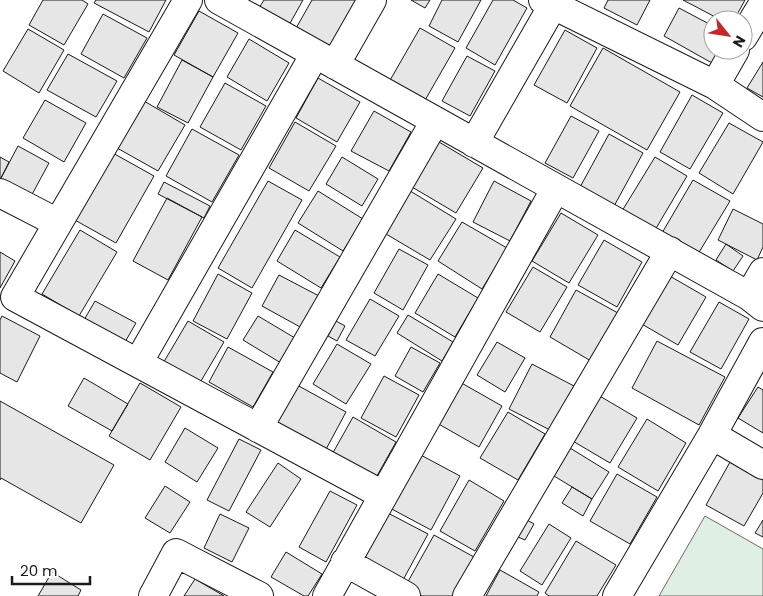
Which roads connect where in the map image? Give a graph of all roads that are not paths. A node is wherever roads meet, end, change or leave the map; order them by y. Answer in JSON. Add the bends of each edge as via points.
{"nodes":[{"id":1,"x":188,"y":0,"type":"edge"},
{"id":2,"x":219,"y":0,"type":"edge"},
{"id":3,"x":372,"y":0,"type":"edge"},
{"id":4,"x":551,"y":2,"type":"edge"},
{"id":5,"x":763,"y":4,"type":"edge"},
{"id":6,"x":753,"y":20,"type":"edge"},
{"id":7,"x":325,"y":59,"type":"junction"},
{"id":8,"x":730,"y":60,"type":"edge"},
{"id":9,"x":715,"y":85,"type":"junction"},
{"id":10,"x":763,"y":117,"type":"edge"},
{"id":11,"x":436,"y":121,"type":"junction"},
{"id":12,"x":474,"y":143,"type":"junction"},
{"id":13,"x":556,"y":188,"type":"junction"},
{"id":14,"x":0,"y":193,"type":"edge"},
{"id":15,"x":58,"y":223,"type":"junction"},
{"id":16,"x":670,"y":252,"type":"junction"},
{"id":17,"x":763,"y":272,"type":"edge"},
{"id":18,"x":756,"y":301,"type":"edge"},
{"id":19,"x":763,"y":342,"type":"edge"},
{"id":20,"x":138,"y":363,"type":"junction"},
{"id":21,"x":258,"y":428,"type":"junction"},
{"id":22,"x":712,"y":435,"type":"junction"},
{"id":23,"x":763,"y":465,"type":"edge"},
{"id":24,"x":383,"y":495,"type":"junction"},
{"id":25,"x":346,"y":562,"type":"junction"},
{"id":26,"x":153,"y":596,"type":"edge"},
{"id":27,"x":259,"y":596,"type":"edge"},
{"id":28,"x":327,"y":596,"type":"edge"},
{"id":29,"x":406,"y":596,"type":"edge"},
{"id":30,"x":467,"y":596,"type":"edge"},
{"id":31,"x":617,"y":596,"type":"edge"}],
"edges":[{"from":1,"to":15,"type":"street"},
{"from":2,"to":7,"type":"street"},
{"from":3,"to":7,"type":"street"},
{"from":4,"to":9,"type":"street"},
{"from":4,"to":12,"type":"street"},
{"from":5,"to":6,"type":"street"},
{"from":7,"to":11,"type":"street"},
{"from":7,"to":20,"type":"street"},
{"from":8,"to":9,"type":"street"},
{"from":9,"to":10,"type":"street"},
{"from":11,"to":12,"type":"street"},
{"from":11,"to":21,"type":"street"},
{"from":12,"to":13,"type":"street"},
{"from":13,"to":16,"type":"street"},
{"from":13,"to":24,"type":"street"},
{"from":14,"to":15,"type":"street"},
{"from":15,"to":20,"type":"street","via":[[15,297]]},
{"from":16,"to":18,"type":"street"},
{"from":16,"to":30,"type":"street"},
{"from":17,"to":18,"type":"street"},
{"from":19,"to":22,"type":"street"},
{"from":20,"to":21,"type":"street"},
{"from":21,"to":24,"type":"street"},
{"from":22,"to":23,"type":"street"},
{"from":22,"to":31,"type":"street"},
{"from":24,"to":25,"type":"street"},
{"from":25,"to":28,"type":"street"},
{"from":25,"to":29,"type":"street"},
{"from":26,"to":27,"type":"street","via":[[176,553]]}]}
